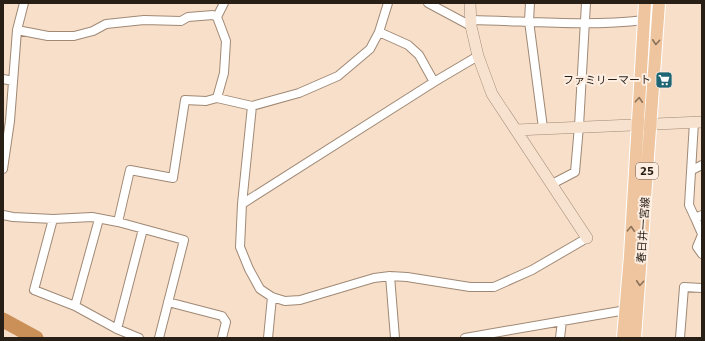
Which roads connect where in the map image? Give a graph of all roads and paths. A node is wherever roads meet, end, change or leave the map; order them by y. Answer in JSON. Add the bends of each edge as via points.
{"nodes":[{"id":1,"x":24,"y":3,"type":"edge"},
{"id":2,"x":224,"y":3,"type":"edge"},
{"id":3,"x":388,"y":3,"type":"edge"},
{"id":4,"x":428,"y":3,"type":"edge"},
{"id":5,"x":470,"y":3,"type":"edge"},
{"id":6,"x":530,"y":3,"type":"edge"},
{"id":7,"x":586,"y":3,"type":"edge"},
{"id":8,"x":645,"y":3,"type":"edge"},
{"id":9,"x":658,"y":3,"type":"edge"},
{"id":10,"x":217,"y":17,"type":"junction"},
{"id":11,"x":644,"y":20,"type":"junction"},
{"id":12,"x":529,"y":21,"type":"junction"},
{"id":13,"x":471,"y":23,"type":"junction"},
{"id":14,"x":585,"y":23,"type":"junction"},
{"id":15,"x":18,"y":30,"type":"junction"},
{"id":16,"x":379,"y":32,"type":"junction"},
{"id":17,"x":478,"y":56,"type":"junction"},
{"id":18,"x":3,"y":79,"type":"edge"},
{"id":19,"x":13,"y":80,"type":"junction"},
{"id":20,"x":434,"y":82,"type":"junction"},
{"id":21,"x":217,"y":98,"type":"junction"},
{"id":22,"x":252,"y":106,"type":"junction"},
{"id":23,"x":698,"y":122,"type":"edge"},
{"id":24,"x":637,"y":124,"type":"junction"},
{"id":25,"x":650,"y":125,"type":"junction"},
{"id":26,"x":580,"y":126,"type":"junction"},
{"id":27,"x":543,"y":128,"type":"junction"},
{"id":28,"x":516,"y":130,"type":"junction"},
{"id":29,"x":702,"y":165,"type":"edge"},
{"id":30,"x":3,"y":169,"type":"edge"},
{"id":31,"x":692,"y":170,"type":"junction"},
{"id":32,"x":552,"y":184,"type":"junction"},
{"id":33,"x":242,"y":204,"type":"junction"},
{"id":34,"x":3,"y":215,"type":"edge"},
{"id":35,"x":699,"y":216,"type":"edge"},
{"id":36,"x":53,"y":219,"type":"junction"},
{"id":37,"x":99,"y":219,"type":"junction"},
{"id":38,"x":118,"y":222,"type":"junction"},
{"id":39,"x":143,"y":229,"type":"junction"},
{"id":40,"x":702,"y":235,"type":"edge"},
{"id":41,"x":587,"y":238,"type":"joint"},
{"id":42,"x":702,"y":254,"type":"edge"},
{"id":43,"x":390,"y":276,"type":"junction"},
{"id":44,"x":702,"y":288,"type":"edge"},
{"id":45,"x":272,"y":297,"type":"junction"},
{"id":46,"x":168,"y":302,"type":"junction"},
{"id":47,"x":76,"y":306,"type":"junction"},
{"id":48,"x":626,"y":310,"type":"junction"},
{"id":49,"x":562,"y":321,"type":"junction"},
{"id":50,"x":118,"y":329,"type":"junction"},
{"id":51,"x":507,"y":334,"type":"edge"},
{"id":52,"x":139,"y":338,"type":"edge"},
{"id":53,"x":159,"y":338,"type":"edge"},
{"id":54,"x":222,"y":338,"type":"edge"},
{"id":55,"x":268,"y":338,"type":"edge"},
{"id":56,"x":395,"y":338,"type":"edge"},
{"id":57,"x":465,"y":338,"type":"edge"},
{"id":58,"x":560,"y":338,"type":"edge"},
{"id":59,"x":623,"y":338,"type":"edge"},
{"id":60,"x":635,"y":338,"type":"edge"},
{"id":61,"x":680,"y":338,"type":"edge"}],
"edges":[{"from":1,"to":15,"type":"street"},
{"from":2,"to":10,"type":"street"},
{"from":3,"to":16,"type":"street"},
{"from":4,"to":13,"type":"street"},
{"from":5,"to":13,"type":"street"},
{"from":6,"to":12,"type":"street"},
{"from":7,"to":14,"type":"street"},
{"from":8,"to":11,"type":"main road","name":"春日井一宮線","number":"25"},
{"from":9,"to":25,"type":"main road","name":"春日井一宮線","number":"25","one_way":true},
{"from":10,"to":15,"type":"street","via":[[213,15],[188,17],[181,21],[144,20],[106,24],[93,32],[74,36],[48,36]]},
{"from":10,"to":21,"type":"street","via":[[226,41],[224,73]]},
{"from":11,"to":14,"type":"street"},
{"from":24,"to":11,"type":"main road","name":"春日井一宮線","number":"25","one_way":true},
{"from":12,"to":13,"type":"street"},
{"from":12,"to":14,"type":"street"},
{"from":12,"to":27,"type":"street"},
{"from":13,"to":17,"type":"street"},
{"from":14,"to":26,"type":"street"},
{"from":15,"to":19,"type":"street"},
{"from":16,"to":20,"type":"street","via":[[408,45],[419,55]]},
{"from":16,"to":22,"type":"street","via":[[370,49],[338,76],[299,93]]},
{"from":17,"to":20,"type":"street"},
{"from":17,"to":28,"type":"street","via":[[492,94]]},
{"from":18,"to":19,"type":"street"},
{"from":19,"to":30,"type":"street"},
{"from":20,"to":33,"type":"street"},
{"from":21,"to":22,"type":"street"},
{"from":21,"to":38,"type":"street","via":[[206,101],[185,100],[173,178],[130,170]]},
{"from":22,"to":33,"type":"street"},
{"from":23,"to":25,"type":"street"},
{"from":23,"to":31,"type":"street"},
{"from":24,"to":25,"type":"street"},
{"from":24,"to":26,"type":"street"},
{"from":48,"to":24,"type":"main road","name":"春日井一宮線","number":"25","one_way":true},
{"from":25,"to":60,"type":"main road","name":"春日井一宮線","number":"25","one_way":true},
{"from":26,"to":27,"type":"street"},
{"from":26,"to":32,"type":"street","via":[[574,172]]},
{"from":27,"to":28,"type":"street"},
{"from":28,"to":32,"type":"street"},
{"from":29,"to":31,"type":"street"},
{"from":31,"to":35,"type":"street","via":[[689,205]]},
{"from":32,"to":41,"type":"street"},
{"from":33,"to":45,"type":"street","via":[[240,247],[260,289]]},
{"from":34,"to":36,"type":"street"},
{"from":35,"to":40,"type":"street"},
{"from":36,"to":37,"type":"street"},
{"from":36,"to":47,"type":"street","via":[[34,290]]},
{"from":37,"to":38,"type":"street"},
{"from":37,"to":47,"type":"street"},
{"from":38,"to":39,"type":"street"},
{"from":39,"to":46,"type":"street","via":[[184,240]]},
{"from":39,"to":50,"type":"street"},
{"from":40,"to":42,"type":"street","via":[[697,247]]},
{"from":41,"to":43,"type":"street","via":[[532,270],[494,287],[470,287]]},
{"from":43,"to":45,"type":"street","via":[[374,278],[300,300],[285,301]]},
{"from":43,"to":56,"type":"street"},
{"from":44,"to":61,"type":"street","via":[[684,287]]},
{"from":45,"to":55,"type":"street"},
{"from":46,"to":53,"type":"street"},
{"from":46,"to":54,"type":"street","via":[[222,316],[226,322]]},
{"from":47,"to":50,"type":"street"},
{"from":48,"to":49,"type":"street"},
{"from":48,"to":59,"type":"main road","name":"春日井一宮線","number":"25"},
{"from":49,"to":51,"type":"street"},
{"from":49,"to":58,"type":"street"},
{"from":50,"to":52,"type":"street"},
{"from":51,"to":57,"type":"street"}]}
